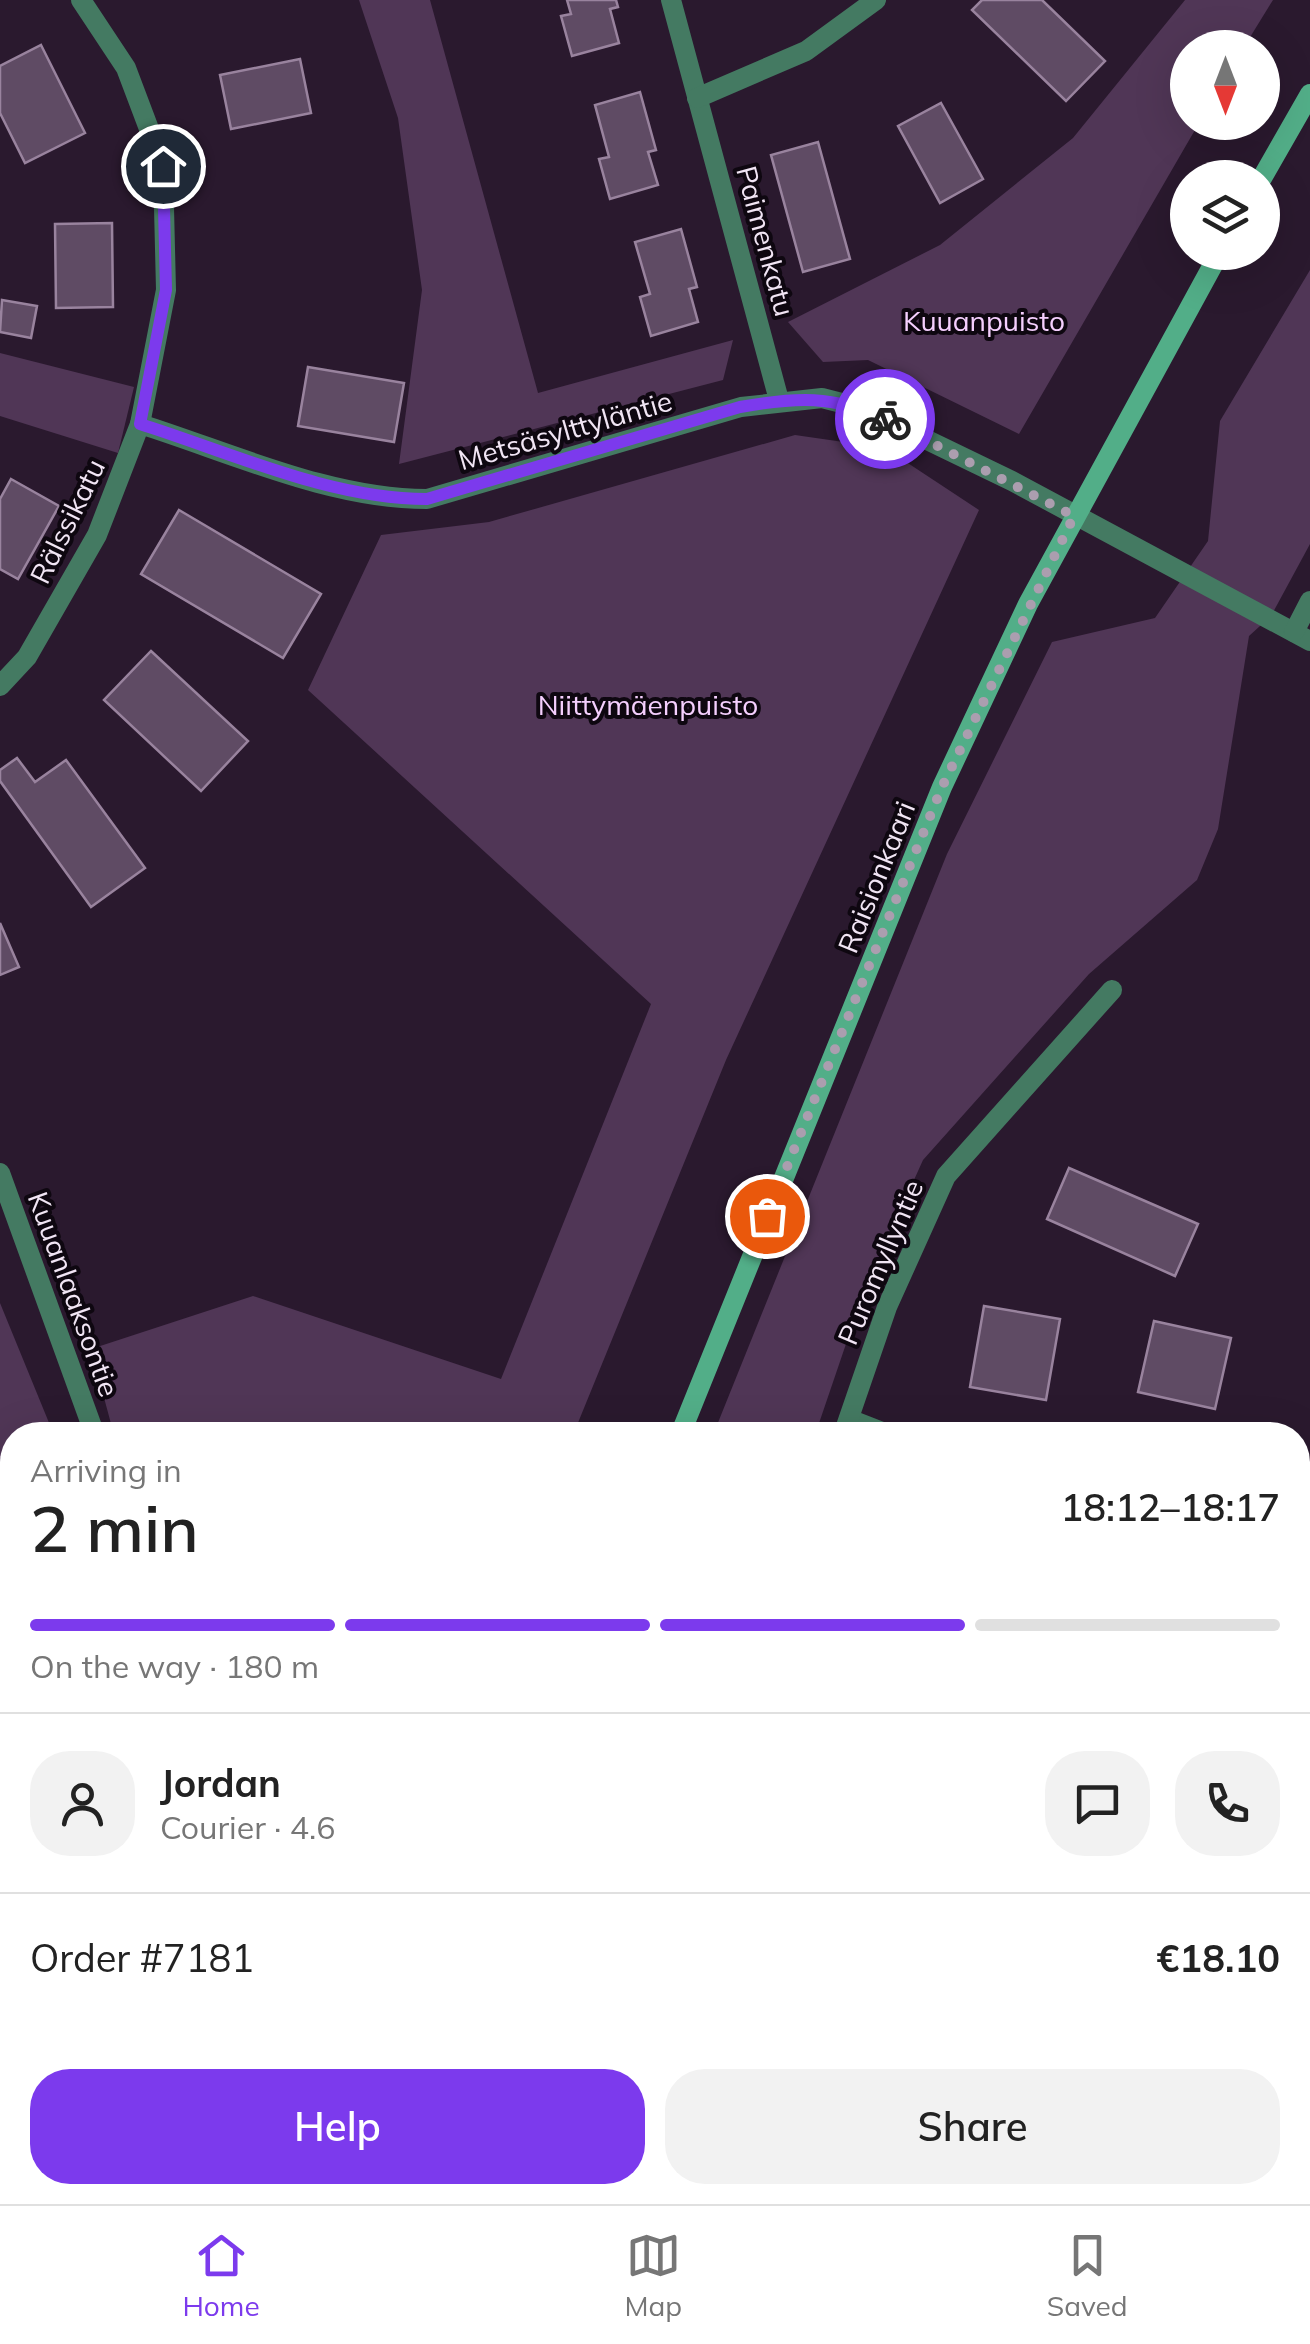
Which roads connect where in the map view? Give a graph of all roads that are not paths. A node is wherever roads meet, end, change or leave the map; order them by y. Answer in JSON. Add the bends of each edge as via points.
{"nodes":[{"id":1,"x":81,"y":0,"type":"edge"},
{"id":2,"x":671,"y":0,"type":"edge"},
{"id":3,"x":876,"y":0,"type":"edge"},
{"id":4,"x":1310,"y":94,"type":"edge"},
{"id":5,"x":697,"y":98,"type":"junction"},
{"id":6,"x":1272,"y":160,"type":"edge"},
{"id":7,"x":1210,"y":270,"type":"edge"},
{"id":8,"x":780,"y":400,"type":"junction"},
{"id":9,"x":140,"y":424,"type":"junction"},
{"id":10,"x":1074,"y":516,"type":"junction"},
{"id":11,"x":1310,"y":601,"type":"edge"},
{"id":12,"x":1302,"y":637,"type":"edge"},
{"id":13,"x":0,"y":686,"type":"edge"},
{"id":14,"x":1112,"y":990,"type":"dead end"},
{"id":15,"x":0,"y":1172,"type":"edge"},
{"id":16,"x":90,"y":1422,"type":"edge"},
{"id":17,"x":685,"y":1422,"type":"edge"},
{"id":18,"x":848,"y":1422,"type":"edge"}],
"edges":[{"from":1,"to":9,"type":"street","via":[[126,68],[163,166],[166,290]]},
{"from":2,"to":5,"type":"street","name":"Paimenkatu"},
{"from":3,"to":5,"type":"street","via":[[806,51]]},
{"from":4,"to":6,"type":"main road"},
{"from":5,"to":8,"type":"street","name":"Paimenkatu"},
{"from":7,"to":10,"type":"main road","name":"Raisionkaari"},
{"from":8,"to":9,"type":"street","name":"Metsäsylttyläntie","via":[[427,499],[348,490]]},
{"from":8,"to":10,"type":"street","name":"Metsäsylttyläntie","via":[[822,398],[862,408]]},
{"from":9,"to":13,"type":"street","name":"Rälssikatu","via":[[97,536],[27,657]]},
{"from":10,"to":12,"type":"street","name":"Metsäsylttyläntie"},
{"from":10,"to":17,"type":"main road","name":"Raisionkaari","via":[[942,787]]},
{"from":11,"to":12,"type":"street"},
{"from":14,"to":18,"type":"street","name":"Puromyllyntie","via":[[946,1176],[887,1306]]},
{"from":15,"to":16,"type":"street","name":"Kuuanlaaksontie"}]}
